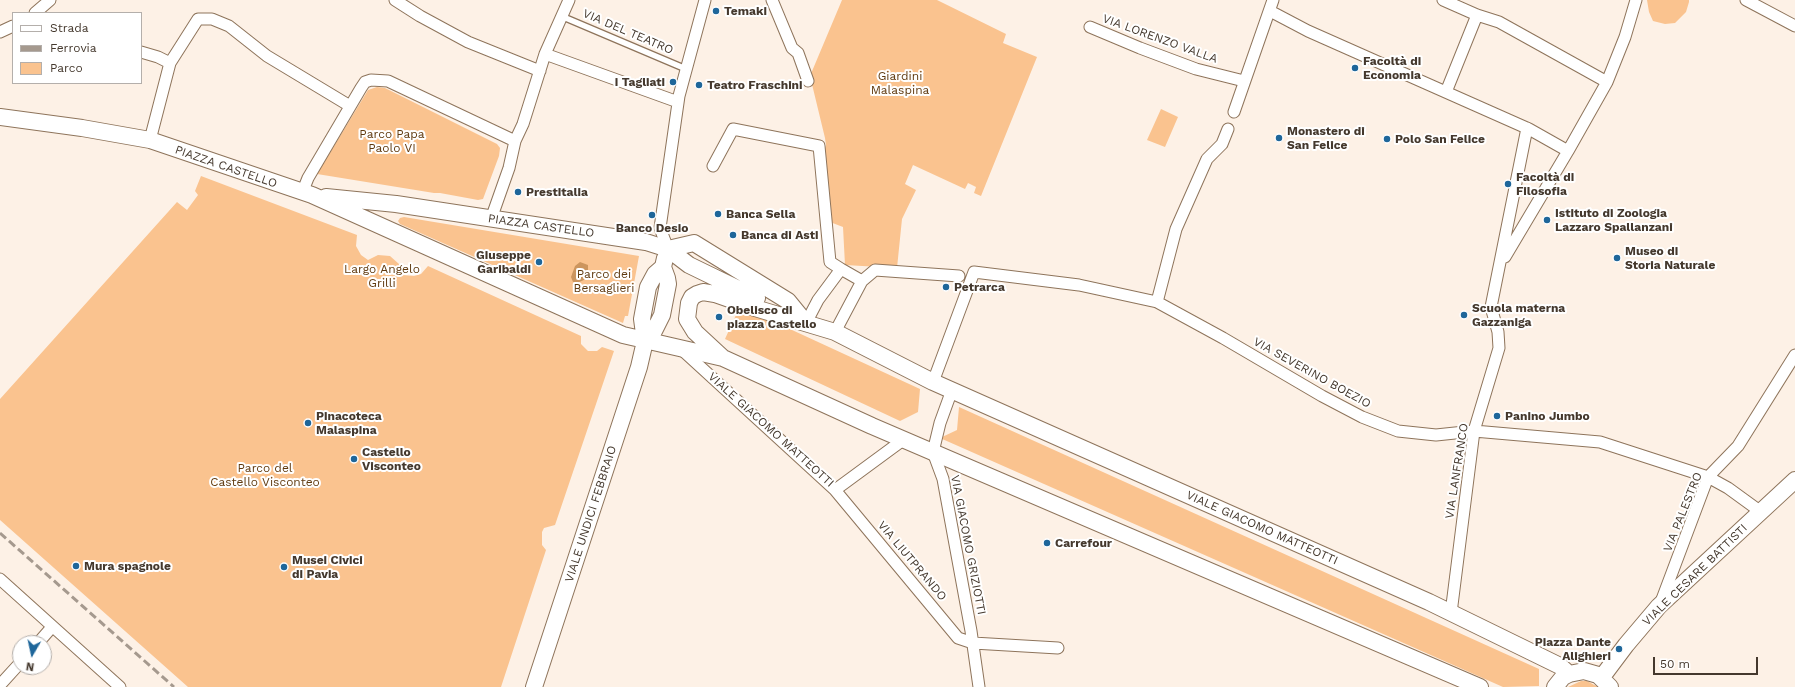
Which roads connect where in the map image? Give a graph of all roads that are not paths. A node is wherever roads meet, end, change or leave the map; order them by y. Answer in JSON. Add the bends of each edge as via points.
{"nodes":[{"id":1,"x":50,"y":0,"type":"edge"},
{"id":2,"x":395,"y":0,"type":"edge"},
{"id":3,"x":569,"y":0,"type":"edge"},
{"id":4,"x":704,"y":0,"type":"edge"},
{"id":5,"x":772,"y":0,"type":"edge"},
{"id":6,"x":1273,"y":0,"type":"edge"},
{"id":7,"x":1636,"y":0,"type":"edge"},
{"id":8,"x":1746,"y":0,"type":"edge"},
{"id":9,"x":1450,"y":2,"type":"edge"},
{"id":10,"x":1270,"y":11,"type":"junction"},
{"id":11,"x":36,"y":12,"type":"edge"},
{"id":12,"x":1477,"y":15,"type":"junction"},
{"id":13,"x":561,"y":16,"type":"junction"},
{"id":14,"x":12,"y":26,"type":"edge"},
{"id":15,"x":1795,"y":26,"type":"edge"},
{"id":16,"x":1090,"y":27,"type":"dead end"},
{"id":17,"x":0,"y":32,"type":"edge"},
{"id":18,"x":142,"y":52,"type":"edge"},
{"id":19,"x":545,"y":54,"type":"junction"},
{"id":20,"x":170,"y":63,"type":"junction"},
{"id":21,"x":686,"y":69,"type":"junction"},
{"id":22,"x":540,"y":70,"type":"junction"},
{"id":23,"x":808,"y":81,"type":"dead end"},
{"id":24,"x":1244,"y":81,"type":"junction"},
{"id":25,"x":1607,"y":82,"type":"junction"},
{"id":26,"x":1446,"y":92,"type":"junction"},
{"id":27,"x":678,"y":102,"type":"junction"},
{"id":28,"x":350,"y":106,"type":"junction"},
{"id":29,"x":1234,"y":112,"type":"dead end"},
{"id":30,"x":0,"y":117,"type":"edge"},
{"id":31,"x":1527,"y":128,"type":"junction"},
{"id":32,"x":1228,"y":129,"type":"dead end"},
{"id":33,"x":150,"y":140,"type":"junction"},
{"id":34,"x":515,"y":141,"type":"junction"},
{"id":35,"x":1568,"y":151,"type":"junction"},
{"id":36,"x":713,"y":166,"type":"dead end"},
{"id":37,"x":307,"y":194,"type":"junction"},
{"id":38,"x":396,"y":204,"type":"junction"},
{"id":39,"x":491,"y":219,"type":"junction"},
{"id":40,"x":385,"y":229,"type":"junction"},
{"id":41,"x":668,"y":249,"type":"junction"},
{"id":42,"x":1500,"y":264,"type":"junction"},
{"id":43,"x":841,"y":269,"type":"junction"},
{"id":44,"x":959,"y":276,"type":"dead end"},
{"id":45,"x":862,"y":281,"type":"junction"},
{"id":46,"x":1157,"y":302,"type":"junction"},
{"id":47,"x":806,"y":323,"type":"junction"},
{"id":48,"x":835,"y":332,"type":"junction"},
{"id":49,"x":645,"y":341,"type":"junction"},
{"id":50,"x":679,"y":347,"type":"junction"},
{"id":51,"x":1795,"y":355,"type":"edge"},
{"id":52,"x":723,"y":358,"type":"junction"},
{"id":53,"x":933,"y":382,"type":"junction"},
{"id":54,"x":952,"y":390,"type":"junction"},
{"id":55,"x":1474,"y":431,"type":"junction"},
{"id":56,"x":903,"y":440,"type":"junction"},
{"id":57,"x":933,"y":452,"type":"junction"},
{"id":58,"x":1708,"y":477,"type":"junction"},
{"id":59,"x":1795,"y":480,"type":"edge"},
{"id":60,"x":835,"y":490,"type":"junction"},
{"id":61,"x":1761,"y":512,"type":"junction"},
{"id":62,"x":0,"y":579,"type":"edge"},
{"id":63,"x":1660,"y":606,"type":"junction"},
{"id":64,"x":1451,"y":613,"type":"junction"},
{"id":65,"x":52,"y":627,"type":"junction"},
{"id":66,"x":45,"y":635,"type":"edge"},
{"id":67,"x":973,"y":643,"type":"junction"},
{"id":68,"x":1058,"y":648,"type":"dead end"},
{"id":69,"x":12,"y":672,"type":"edge"},
{"id":70,"x":1569,"y":674,"type":"junction"},
{"id":71,"x":1606,"y":682,"type":"edge"},
{"id":72,"x":0,"y":685,"type":"edge"},
{"id":73,"x":120,"y":687,"type":"edge"},
{"id":74,"x":534,"y":687,"type":"edge"},
{"id":75,"x":978,"y":687,"type":"edge"},
{"id":76,"x":1480,"y":687,"type":"edge"},
{"id":77,"x":1555,"y":687,"type":"edge"}],
"edges":[{"from":1,"to":11,"type":"street"},
{"from":2,"to":22,"type":"street","via":[[468,42]]},
{"from":3,"to":13,"type":"street"},
{"from":4,"to":21,"type":"street"},
{"from":5,"to":23,"type":"street","via":[[792,48],[798,53]]},
{"from":6,"to":10,"type":"street"},
{"from":7,"to":25,"type":"street"},
{"from":8,"to":15,"type":"street"},
{"from":9,"to":12,"type":"street"},
{"from":10,"to":24,"type":"street"},
{"from":10,"to":26,"type":"street","via":[[1296,26]]},
{"from":12,"to":25,"type":"street","via":[[1499,22]]},
{"from":12,"to":26,"type":"street"},
{"from":13,"to":19,"type":"street"},
{"from":13,"to":21,"type":"lane","name":"VIA DEL TEATRO"},
{"from":14,"to":17,"type":"street"},
{"from":16,"to":24,"type":"street","name":"VIA LORENZO VALLA","via":[[1196,69]]},
{"from":18,"to":20,"type":"street"},
{"from":19,"to":22,"type":"street"},
{"from":19,"to":27,"type":"street"},
{"from":20,"to":28,"type":"street","via":[[198,19],[212,19],[229,26],[267,56]]},
{"from":20,"to":33,"type":"street"},
{"from":21,"to":27,"type":"street"},
{"from":22,"to":34,"type":"street"},
{"from":24,"to":29,"type":"street"},
{"from":25,"to":35,"type":"street"},
{"from":26,"to":31,"type":"street"},
{"from":27,"to":41,"type":"street","via":[[660,228]]},
{"from":28,"to":34,"type":"street","via":[[365,82],[378,79],[388,81]]},
{"from":28,"to":37,"type":"street","via":[[308,178]]},
{"from":30,"to":33,"type":"street","name":"PIAZZA CASTELLO"},
{"from":31,"to":35,"type":"street"},
{"from":31,"to":42,"type":"street","name":"VIA LANFRANCO"},
{"from":32,"to":46,"type":"street","via":[[1222,144],[1207,159],[1176,229]]},
{"from":33,"to":37,"type":"street","name":"PIAZZA CASTELLO"},
{"from":34,"to":39,"type":"street","via":[[509,168]]},
{"from":35,"to":42,"type":"street"},
{"from":36,"to":43,"type":"street","via":[[733,129],[819,146],[830,262]]},
{"from":37,"to":38,"type":"street","name":"PIAZZA CASTELLO"},
{"from":37,"to":40,"type":"street","name":"PIAZZA CASTELLO"},
{"from":38,"to":39,"type":"street","name":"PIAZZA CASTELLO"},
{"from":38,"to":40,"type":"street","via":[[382,214],[381,221]]},
{"from":39,"to":41,"type":"street","name":"PIAZZA CASTELLO","via":[[646,242]]},
{"from":40,"to":49,"type":"street","name":"PIAZZA CASTELLO","via":[[623,335]]},
{"from":41,"to":47,"type":"street","name":"VIALE GIACOMO MATTEOTTI","via":[[690,265]]},
{"from":41,"to":47,"type":"street","via":[[694,243],[788,301]]},
{"from":41,"to":49,"type":"street","via":[[663,267],[655,274],[648,287],[642,319]]},
{"from":42,"to":55,"type":"street","name":"VIA LANFRANCO","via":[[1491,308],[1498,332],[1498,348]]},
{"from":43,"to":45,"type":"street"},
{"from":43,"to":47,"type":"street","via":[[818,300]]},
{"from":44,"to":45,"type":"street","via":[[875,270]]},
{"from":45,"to":48,"type":"street"},
{"from":46,"to":53,"type":"street","name":"VIA SEVERINO BOEZIO","via":[[1080,285],[974,272]]},
{"from":46,"to":55,"type":"street","name":"VIA SEVERINO BOEZIO","via":[[1322,396],[1398,431],[1436,434]]},
{"from":47,"to":48,"type":"street","name":"VIALE GIACOMO MATTEOTTI"},
{"from":47,"to":52,"type":"street","name":"VIALE GIACOMO MATTEOTTI","via":[[715,294],[697,294],[689,303],[687,319],[695,332]]},
{"from":48,"to":53,"type":"street","name":"VIALE GIACOMO MATTEOTTI"},
{"from":49,"to":50,"type":"street","name":"VIALE GIACOMO MATTEOTTI"},
{"from":49,"to":74,"type":"street","name":"VIALE UNDICI FEBBRAIO","via":[[614,446]]},
{"from":50,"to":52,"type":"street","name":"VIALE GIACOMO MATTEOTTI"},
{"from":50,"to":60,"type":"street","name":"VIALE GIACOMO MATTEOTTI"},
{"from":51,"to":58,"type":"street","name":"VIA PALESTRO","via":[[1738,446]]},
{"from":52,"to":56,"type":"street","name":"VIALE GIACOMO MATTEOTTI"},
{"from":53,"to":54,"type":"street","name":"VIALE GIACOMO MATTEOTTI"},
{"from":54,"to":57,"type":"street"},
{"from":54,"to":64,"type":"street","name":"VIALE GIACOMO MATTEOTTI"},
{"from":55,"to":58,"type":"street","name":"VIA SEVERINO BOEZIO","via":[[1600,442]]},
{"from":55,"to":64,"type":"street","name":"VIA LANFRANCO"},
{"from":56,"to":57,"type":"street","name":"VIALE GIACOMO MATTEOTTI"},
{"from":56,"to":60,"type":"street","name":"VIALE GIACOMO MATTEOTTI"},
{"from":57,"to":67,"type":"street","name":"VIA GIACOMO GRIZIOTTI","via":[[943,479]]},
{"from":57,"to":76,"type":"street","name":"VIALE GIACOMO MATTEOTTI"},
{"from":58,"to":61,"type":"street","name":"VIA SEVERINO BOEZIO"},
{"from":58,"to":63,"type":"street","name":"VIA PALESTRO"},
{"from":59,"to":61,"type":"street","name":"VIALE CESARE BATTISTI"},
{"from":60,"to":67,"type":"street","name":"VIA LIUTPRANDO","via":[[958,638]]},
{"from":61,"to":63,"type":"street","name":"VIALE CESARE BATTISTI"},
{"from":62,"to":65,"type":"street"},
{"from":63,"to":71,"type":"street","name":"VIALE CESARE BATTISTI","via":[[1626,645]]},
{"from":64,"to":70,"type":"street","name":"VIALE GIACOMO MATTEOTTI","via":[[1560,666]]},
{"from":65,"to":66,"type":"street"},
{"from":65,"to":73,"type":"street"},
{"from":67,"to":68,"type":"street"},
{"from":67,"to":75,"type":"street","name":"VIA GIACOMO GRIZIOTTI"},
{"from":69,"to":72,"type":"street"},
{"from":70,"to":71,"type":"street","via":[[1584,671],[1594,673]]},
{"from":70,"to":77,"type":"street"}]}
